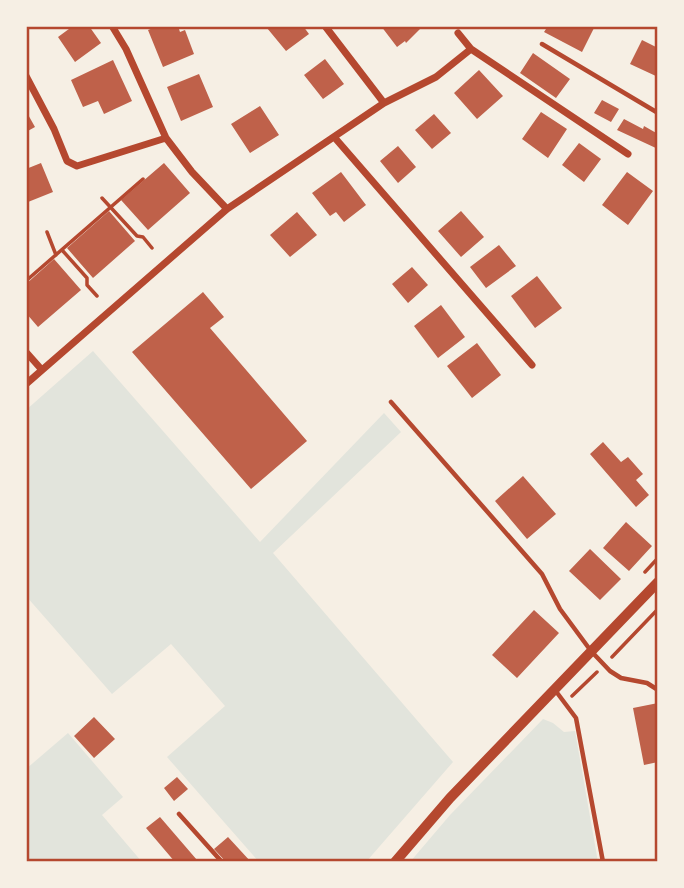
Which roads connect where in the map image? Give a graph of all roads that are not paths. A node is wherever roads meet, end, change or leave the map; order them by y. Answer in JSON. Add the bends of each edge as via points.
{"nodes":[{"id":1,"x":112,"y":26,"type":"edge"},
{"id":2,"x":325,"y":26,"type":"edge"},
{"id":3,"x":458,"y":33,"type":"dead end"},
{"id":4,"x":542,"y":44,"type":"dead end"},
{"id":5,"x":471,"y":49,"type":"junction"},
{"id":6,"x":26,"y":76,"type":"edge"},
{"id":7,"x":384,"y":103,"type":"junction"},
{"id":8,"x":658,"y":113,"type":"edge"},
{"id":9,"x":166,"y":138,"type":"junction"},
{"id":10,"x":335,"y":138,"type":"junction"},
{"id":11,"x":628,"y":154,"type":"dead end"},
{"id":12,"x":227,"y":209,"type":"junction"},
{"id":13,"x":26,"y":352,"type":"edge"},
{"id":14,"x":532,"y":365,"type":"dead end"},
{"id":15,"x":42,"y":370,"type":"junction"},
{"id":16,"x":26,"y":384,"type":"edge"},
{"id":17,"x":391,"y":402,"type":"dead end"},
{"id":18,"x":658,"y":582,"type":"edge"},
{"id":19,"x":591,"y":651,"type":"junction"},
{"id":20,"x":555,"y":689,"type":"junction"},
{"id":21,"x":658,"y":690,"type":"edge"},
{"id":22,"x":179,"y":814,"type":"dead end"},
{"id":23,"x":222,"y":862,"type":"edge"},
{"id":24,"x":395,"y":862,"type":"edge"},
{"id":25,"x":603,"y":862,"type":"edge"}],
"edges":[{"from":1,"to":9,"type":"street"},
{"from":2,"to":7,"type":"street"},
{"from":3,"to":5,"type":"street"},
{"from":4,"to":8,"type":"lane"},
{"from":5,"to":7,"type":"street","via":[[436,77]]},
{"from":5,"to":11,"type":"street"},
{"from":6,"to":9,"type":"street","via":[[67,161],[77,166]]},
{"from":7,"to":10,"type":"street"},
{"from":9,"to":12,"type":"street"},
{"from":10,"to":12,"type":"street"},
{"from":10,"to":14,"type":"street"},
{"from":12,"to":15,"type":"street"},
{"from":13,"to":15,"type":"street"},
{"from":15,"to":16,"type":"street"},
{"from":17,"to":19,"type":"lane","via":[[542,574],[560,609]]},
{"from":18,"to":19,"type":"street"},
{"from":19,"to":20,"type":"street"},
{"from":19,"to":21,"type":"lane","via":[[621,678]]},
{"from":20,"to":24,"type":"street"},
{"from":20,"to":25,"type":"lane","via":[[576,718]]},
{"from":22,"to":23,"type":"lane"}]}
